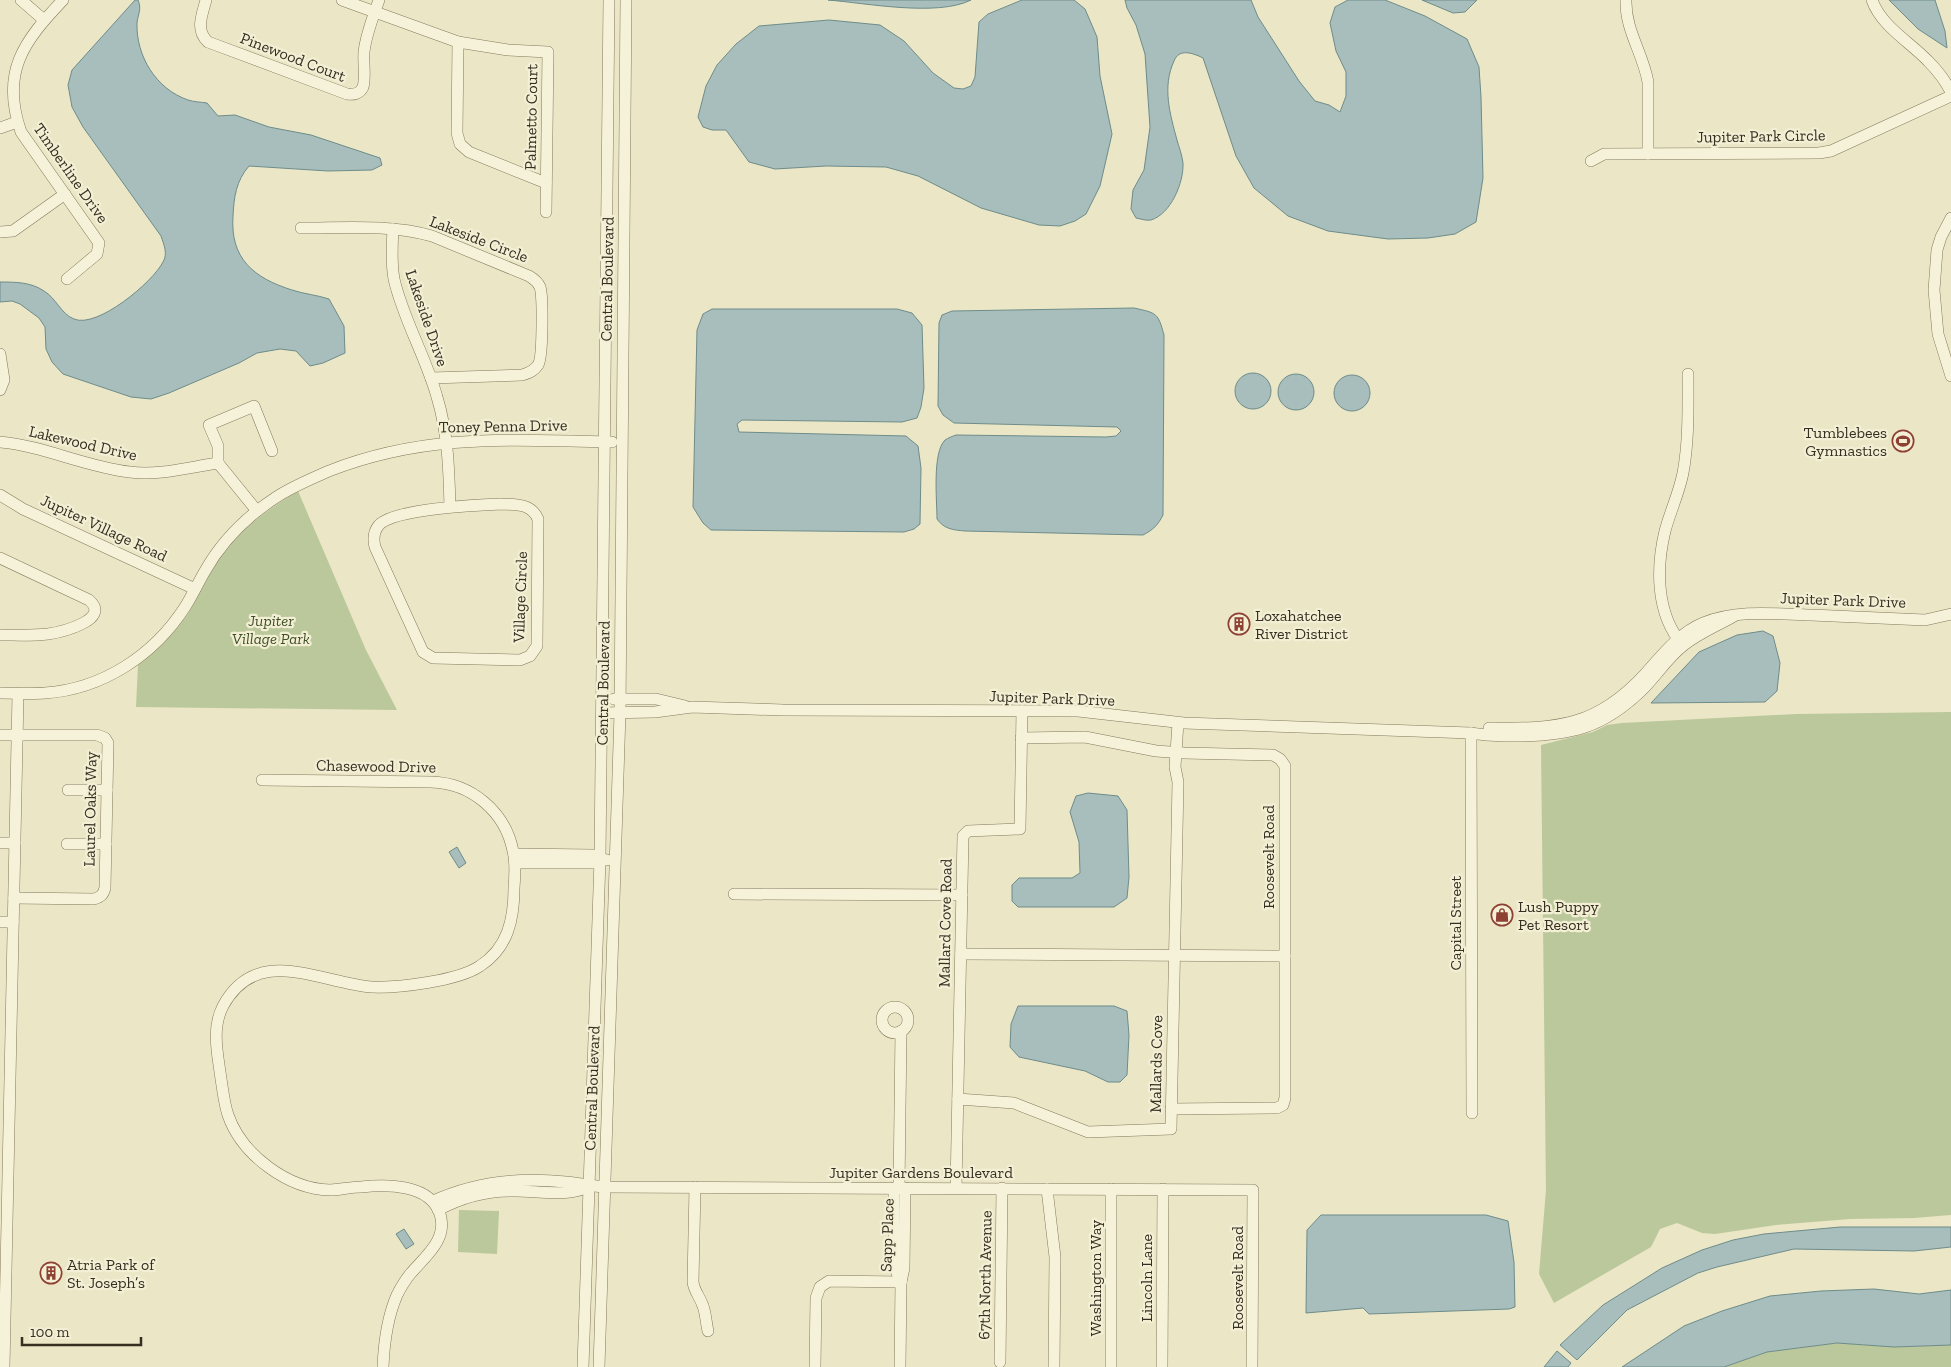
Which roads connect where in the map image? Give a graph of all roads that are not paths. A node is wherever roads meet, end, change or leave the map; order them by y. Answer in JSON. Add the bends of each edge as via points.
{"nodes":[{"id":1,"x":21,"y":0,"type":"edge"},
{"id":2,"x":63,"y":0,"type":"edge"},
{"id":3,"x":206,"y":0,"type":"edge"},
{"id":4,"x":342,"y":0,"type":"edge"},
{"id":5,"x":379,"y":0,"type":"edge"},
{"id":6,"x":610,"y":0,"type":"edge"},
{"id":7,"x":626,"y":0,"type":"edge"},
{"id":8,"x":1626,"y":0,"type":"edge"},
{"id":9,"x":1873,"y":2,"type":"edge"},
{"id":10,"x":374,"y":12,"type":"junction"},
{"id":11,"x":44,"y":20,"type":"junction"},
{"id":12,"x":458,"y":42,"type":"junction"},
{"id":13,"x":1951,"y":94,"type":"edge"},
{"id":14,"x":17,"y":122,"type":"junction"},
{"id":15,"x":0,"y":128,"type":"edge"},
{"id":16,"x":1648,"y":154,"type":"junction"},
{"id":17,"x":1591,"y":161,"type":"dead end"},
{"id":18,"x":546,"y":183,"type":"junction"},
{"id":19,"x":65,"y":194,"type":"junction"},
{"id":20,"x":546,"y":212,"type":"dead end"},
{"id":21,"x":1951,"y":218,"type":"edge"},
{"id":22,"x":302,"y":228,"type":"dead end"},
{"id":23,"x":393,"y":229,"type":"junction"},
{"id":24,"x":0,"y":232,"type":"edge"},
{"id":25,"x":67,"y":279,"type":"dead end"},
{"id":26,"x":0,"y":354,"type":"edge"},
{"id":27,"x":1688,"y":374,"type":"dead end"},
{"id":28,"x":1951,"y":376,"type":"edge"},
{"id":29,"x":431,"y":378,"type":"junction"},
{"id":30,"x":0,"y":390,"type":"edge"},
{"id":31,"x":0,"y":442,"type":"edge"},
{"id":32,"x":446,"y":442,"type":"junction"},
{"id":33,"x":605,"y":442,"type":"junction"},
{"id":34,"x":622,"y":442,"type":"junction"},
{"id":35,"x":272,"y":450,"type":"dead end"},
{"id":36,"x":218,"y":463,"type":"junction"},
{"id":37,"x":0,"y":495,"type":"edge"},
{"id":38,"x":450,"y":507,"type":"junction"},
{"id":39,"x":256,"y":511,"type":"junction"},
{"id":40,"x":0,"y":558,"type":"edge"},
{"id":41,"x":195,"y":589,"type":"junction"},
{"id":42,"x":1951,"y":614,"type":"edge"},
{"id":43,"x":0,"y":635,"type":"edge"},
{"id":44,"x":1680,"y":643,"type":"junction"},
{"id":45,"x":0,"y":693,"type":"edge"},
{"id":46,"x":18,"y":694,"type":"junction"},
{"id":47,"x":602,"y":699,"type":"junction"},
{"id":48,"x":620,"y":699,"type":"junction"},
{"id":49,"x":692,"y":707,"type":"junction"},
{"id":50,"x":1022,"y":711,"type":"junction"},
{"id":51,"x":602,"y":713,"type":"junction"},
{"id":52,"x":620,"y":713,"type":"junction"},
{"id":53,"x":1181,"y":723,"type":"junction"},
{"id":54,"x":1472,"y":733,"type":"junction"},
{"id":55,"x":0,"y":735,"type":"edge"},
{"id":56,"x":17,"y":735,"type":"junction"},
{"id":57,"x":1021,"y":738,"type":"junction"},
{"id":58,"x":1180,"y":753,"type":"junction"},
{"id":59,"x":262,"y":780,"type":"dead end"},
{"id":60,"x":68,"y":790,"type":"dead end"},
{"id":61,"x":107,"y":790,"type":"junction"},
{"id":62,"x":0,"y":843,"type":"edge"},
{"id":63,"x":15,"y":843,"type":"junction"},
{"id":64,"x":67,"y":844,"type":"dead end"},
{"id":65,"x":106,"y":844,"type":"junction"},
{"id":66,"x":514,"y":858,"type":"junction"},
{"id":67,"x":600,"y":859,"type":"junction"},
{"id":68,"x":616,"y":860,"type":"junction"},
{"id":69,"x":734,"y":894,"type":"dead end"},
{"id":70,"x":962,"y":895,"type":"junction"},
{"id":71,"x":14,"y":898,"type":"junction"},
{"id":72,"x":0,"y":922,"type":"edge"},
{"id":73,"x":13,"y":922,"type":"junction"},
{"id":74,"x":961,"y":954,"type":"junction"},
{"id":75,"x":1173,"y":955,"type":"junction"},
{"id":76,"x":1285,"y":956,"type":"junction"},
{"id":77,"x":5,"y":1015,"type":"edge"},
{"id":78,"x":901,"y":1031,"type":"dead end"},
{"id":79,"x":958,"y":1099,"type":"junction"},
{"id":80,"x":1171,"y":1109,"type":"junction"},
{"id":81,"x":1472,"y":1113,"type":"dead end"},
{"id":82,"x":590,"y":1186,"type":"junction"},
{"id":83,"x":605,"y":1187,"type":"junction"},
{"id":84,"x":695,"y":1187,"type":"junction"},
{"id":85,"x":899,"y":1188,"type":"junction"},
{"id":86,"x":956,"y":1188,"type":"junction"},
{"id":87,"x":1002,"y":1188,"type":"junction"},
{"id":88,"x":1047,"y":1188,"type":"junction"},
{"id":89,"x":1111,"y":1189,"type":"junction"},
{"id":90,"x":1163,"y":1189,"type":"junction"},
{"id":91,"x":1253,"y":1190,"type":"joint"},
{"id":92,"x":436,"y":1206,"type":"junction"},
{"id":93,"x":901,"y":1282,"type":"junction"},
{"id":94,"x":3,"y":1314,"type":"edge"},
{"id":95,"x":708,"y":1331,"type":"dead end"},
{"id":96,"x":1000,"y":1362,"type":"dead end"},
{"id":97,"x":4,"y":1367,"type":"edge"},
{"id":98,"x":383,"y":1367,"type":"edge"},
{"id":99,"x":583,"y":1367,"type":"edge"},
{"id":100,"x":599,"y":1367,"type":"edge"},
{"id":101,"x":815,"y":1367,"type":"edge"},
{"id":102,"x":900,"y":1367,"type":"edge"},
{"id":103,"x":1054,"y":1367,"type":"edge"},
{"id":104,"x":1111,"y":1367,"type":"edge"},
{"id":105,"x":1162,"y":1367,"type":"edge"},
{"id":106,"x":1252,"y":1367,"type":"edge"}],
"edges":[{"from":1,"to":11,"type":"street"},
{"from":2,"to":11,"type":"street","name":"Timberline Drive"},
{"from":3,"to":10,"type":"street","name":"Pinewood Court","via":[[200,27],[208,42],[353,95],[364,86],[364,50]]},
{"from":4,"to":10,"type":"street"},
{"from":5,"to":10,"type":"street","name":"Pinewood Court"},
{"from":6,"to":33,"type":"street","name":"Central Boulevard"},
{"from":7,"to":34,"type":"street","name":"Central Boulevard"},
{"from":8,"to":16,"type":"street","via":[[1631,34],[1648,82]]},
{"from":9,"to":13,"type":"street","via":[[1886,22],[1928,60],[1944,79]]},
{"from":10,"to":12,"type":"street","name":"Palmetto Court"},
{"from":11,"to":14,"type":"street","name":"Timberline Drive","via":[[25,43],[9,73]]},
{"from":12,"to":18,"type":"street","name":"Palmetto Court","via":[[457,133],[460,144],[469,152]]},
{"from":12,"to":18,"type":"street","name":"Palmetto Court","via":[[501,50],[548,52]]},
{"from":13,"to":16,"type":"street","name":"Jupiter Park Circle","via":[[1831,151]]},
{"from":14,"to":15,"type":"street"},
{"from":14,"to":19,"type":"street","name":"Timberline Drive"},
{"from":16,"to":17,"type":"street","name":"Jupiter Park Circle","via":[[1604,154]]},
{"from":18,"to":20,"type":"street","name":"Palmetto Court"},
{"from":19,"to":24,"type":"street","via":[[13,231]]},
{"from":19,"to":25,"type":"street","name":"Timberline Drive","via":[[99,243],[97,254]]},
{"from":21,"to":28,"type":"street","via":[[1937,250],[1934,290],[1938,334]]},
{"from":22,"to":23,"type":"street"},
{"from":23,"to":29,"type":"street","name":"Lakeside Drive","via":[[392,263],[397,289]]},
{"from":23,"to":29,"type":"street","name":"Lakeside Circle","via":[[432,236],[529,276],[541,288],[541,355],[533,370],[522,375]]},
{"from":26,"to":30,"type":"street","via":[[4,380]]},
{"from":27,"to":44,"type":"street","via":[[1685,456],[1665,530],[1659,570],[1663,605]]},
{"from":29,"to":32,"type":"street","name":"Lakeside Drive"},
{"from":31,"to":36,"type":"street","name":"Lakewood Drive","via":[[131,472],[148,473]]},
{"from":32,"to":33,"type":"street","name":"Toney Penna Drive"},
{"from":32,"to":38,"type":"street","name":"Lakeside Drive"},
{"from":32,"to":39,"type":"street","name":"Toney Penna Drive","via":[[396,451],[341,467],[296,486]]},
{"from":33,"to":34,"type":"street","name":"Toney Penna Drive"},
{"from":33,"to":47,"type":"street","name":"Central Boulevard"},
{"from":34,"to":48,"type":"street","name":"Central Boulevard"},
{"from":35,"to":36,"type":"street","via":[[254,406],[209,425],[218,446]]},
{"from":36,"to":39,"type":"street"},
{"from":37,"to":41,"type":"street","name":"Jupiter Village Road"},
{"from":38,"to":38,"type":"street","name":"Village Circle","via":[[520,505],[536,514],[539,525],[538,640],[530,656],[520,660],[439,659],[423,652],[375,547],[374,535],[384,521]]},
{"from":39,"to":41,"type":"street","name":"Toney Penna Drive","via":[[225,541]]},
{"from":40,"to":43,"type":"street","via":[[89,600],[95,609],[91,619],[64,630],[48,634]]},
{"from":41,"to":46,"type":"street","name":"Toney Penna Drive","via":[[178,618],[160,639],[117,672],[79,687]]},
{"from":42,"to":44,"type":"street","name":"Jupiter Park Drive","via":[[1925,620],[1734,616]]},
{"from":44,"to":54,"type":"street","name":"Jupiter Park Drive","via":[[1627,704],[1594,725],[1542,736]]},
{"from":45,"to":46,"type":"street","name":"Toney Penna Drive"},
{"from":46,"to":56,"type":"street"},
{"from":47,"to":48,"type":"street","name":"Jupiter Park Drive"},
{"from":47,"to":51,"type":"street","name":"Central Boulevard"},
{"from":48,"to":49,"type":"street","name":"Jupiter Park Drive","via":[[656,699]]},
{"from":48,"to":52,"type":"street","name":"Central Boulevard"},
{"from":49,"to":50,"type":"street","name":"Jupiter Park Drive"},
{"from":49,"to":52,"type":"street","name":"Jupiter Park Drive"},
{"from":50,"to":53,"type":"street","name":"Jupiter Park Drive","via":[[1078,712]]},
{"from":50,"to":57,"type":"street","name":"Mallard Cove Road"},
{"from":51,"to":52,"type":"street","name":"Jupiter Park Drive"},
{"from":51,"to":67,"type":"street","name":"Central Boulevard"},
{"from":52,"to":68,"type":"street","name":"Central Boulevard"},
{"from":53,"to":54,"type":"street","name":"Jupiter Park Drive"},
{"from":53,"to":58,"type":"street","name":"Mallards Cove"},
{"from":54,"to":81,"type":"street","name":"Capital Street"},
{"from":55,"to":56,"type":"street","name":"Laurel Oaks Way"},
{"from":56,"to":61,"type":"street","name":"Laurel Oaks Way","via":[[97,735],[104,738],[108,743]]},
{"from":56,"to":63,"type":"street"},
{"from":57,"to":58,"type":"street","name":"Roosevelt Road","via":[[1085,737]]},
{"from":57,"to":70,"type":"street","name":"Mallard Cove Road","via":[[1020,829],[968,830],[963,836]]},
{"from":58,"to":75,"type":"street","name":"Mallards Cove","via":[[1175,767],[1178,782]]},
{"from":58,"to":76,"type":"street","name":"Roosevelt Road","via":[[1273,754],[1285,766]]},
{"from":59,"to":66,"type":"street","name":"Chasewood Drive","via":[[449,784],[472,793],[492,808],[503,824]]},
{"from":60,"to":61,"type":"street"},
{"from":61,"to":65,"type":"street","name":"Laurel Oaks Way"},
{"from":62,"to":63,"type":"street"},
{"from":63,"to":71,"type":"street"},
{"from":64,"to":65,"type":"street"},
{"from":65,"to":71,"type":"street","name":"Laurel Oaks Way","via":[[105,888],[100,897]]},
{"from":66,"to":67,"type":"street","via":[[593,854]]},
{"from":66,"to":92,"type":"street","name":"Chasewood Drive","via":[[514,906],[509,930],[498,950],[471,972],[448,979],[389,987],[361,985],[294,970],[272,970],[251,978],[233,992],[220,1012],[216,1034],[226,1106],[244,1143],[265,1164],[290,1180],[317,1188],[390,1186],[421,1193]]},
{"from":67,"to":68,"type":"street"},
{"from":67,"to":82,"type":"street","name":"Central Boulevard"},
{"from":68,"to":83,"type":"street","name":"Central Boulevard"},
{"from":69,"to":70,"type":"street"},
{"from":70,"to":74,"type":"street","name":"Mallard Cove Road"},
{"from":71,"to":73,"type":"street"},
{"from":72,"to":73,"type":"street"},
{"from":73,"to":77,"type":"street"},
{"from":74,"to":75,"type":"street"},
{"from":74,"to":79,"type":"street","name":"Mallard Cove Road"},
{"from":75,"to":76,"type":"street"},
{"from":75,"to":80,"type":"street","name":"Mallards Cove"},
{"from":76,"to":80,"type":"street","name":"Roosevelt Road","via":[[1283,1104],[1278,1108]]},
{"from":77,"to":94,"type":"street"},
{"from":78,"to":85,"type":"street","name":"Sapp Place"},
{"from":79,"to":80,"type":"street","name":"Mallards Cove","via":[[1014,1103],[1088,1132],[1171,1129]]},
{"from":79,"to":86,"type":"street","name":"Mallard Cove Road"},
{"from":82,"to":83,"type":"street","name":"Jupiter Gardens Boulevard"},
{"from":82,"to":92,"type":"street","name":"Jupiter Gardens Boulevard","via":[[566,1182],[497,1182],[463,1189]]},
{"from":82,"to":99,"type":"street","name":"Central Boulevard"},
{"from":83,"to":84,"type":"street","name":"Jupiter Gardens Boulevard"},
{"from":83,"to":100,"type":"street","name":"Central Boulevard"},
{"from":84,"to":85,"type":"street","name":"Jupiter Gardens Boulevard"},
{"from":84,"to":95,"type":"street","via":[[693,1282]]},
{"from":85,"to":86,"type":"street","name":"Jupiter Gardens Boulevard"},
{"from":85,"to":93,"type":"street","name":"Sapp Place","via":[[894,1266]]},
{"from":86,"to":87,"type":"street","name":"Jupiter Gardens Boulevard"},
{"from":87,"to":88,"type":"street","name":"Jupiter Gardens Boulevard"},
{"from":87,"to":96,"type":"street","name":"67th North Avenue"},
{"from":88,"to":89,"type":"street","name":"Jupiter Gardens Boulevard"},
{"from":88,"to":103,"type":"street","via":[[1055,1257]]},
{"from":89,"to":90,"type":"street","name":"Jupiter Gardens Boulevard"},
{"from":89,"to":104,"type":"street","name":"Washington Way"},
{"from":90,"to":91,"type":"street","name":"Jupiter Gardens Boulevard"},
{"from":90,"to":105,"type":"street","name":"Lincoln Lane"},
{"from":91,"to":106,"type":"street","name":"Roosevelt Road"},
{"from":92,"to":98,"type":"street","via":[[442,1227],[439,1239],[398,1292],[386,1327]]},
{"from":93,"to":101,"type":"street","via":[[830,1281],[820,1288],[816,1298]]},
{"from":93,"to":102,"type":"street","name":"Sapp Place"},
{"from":94,"to":97,"type":"street"}]}
